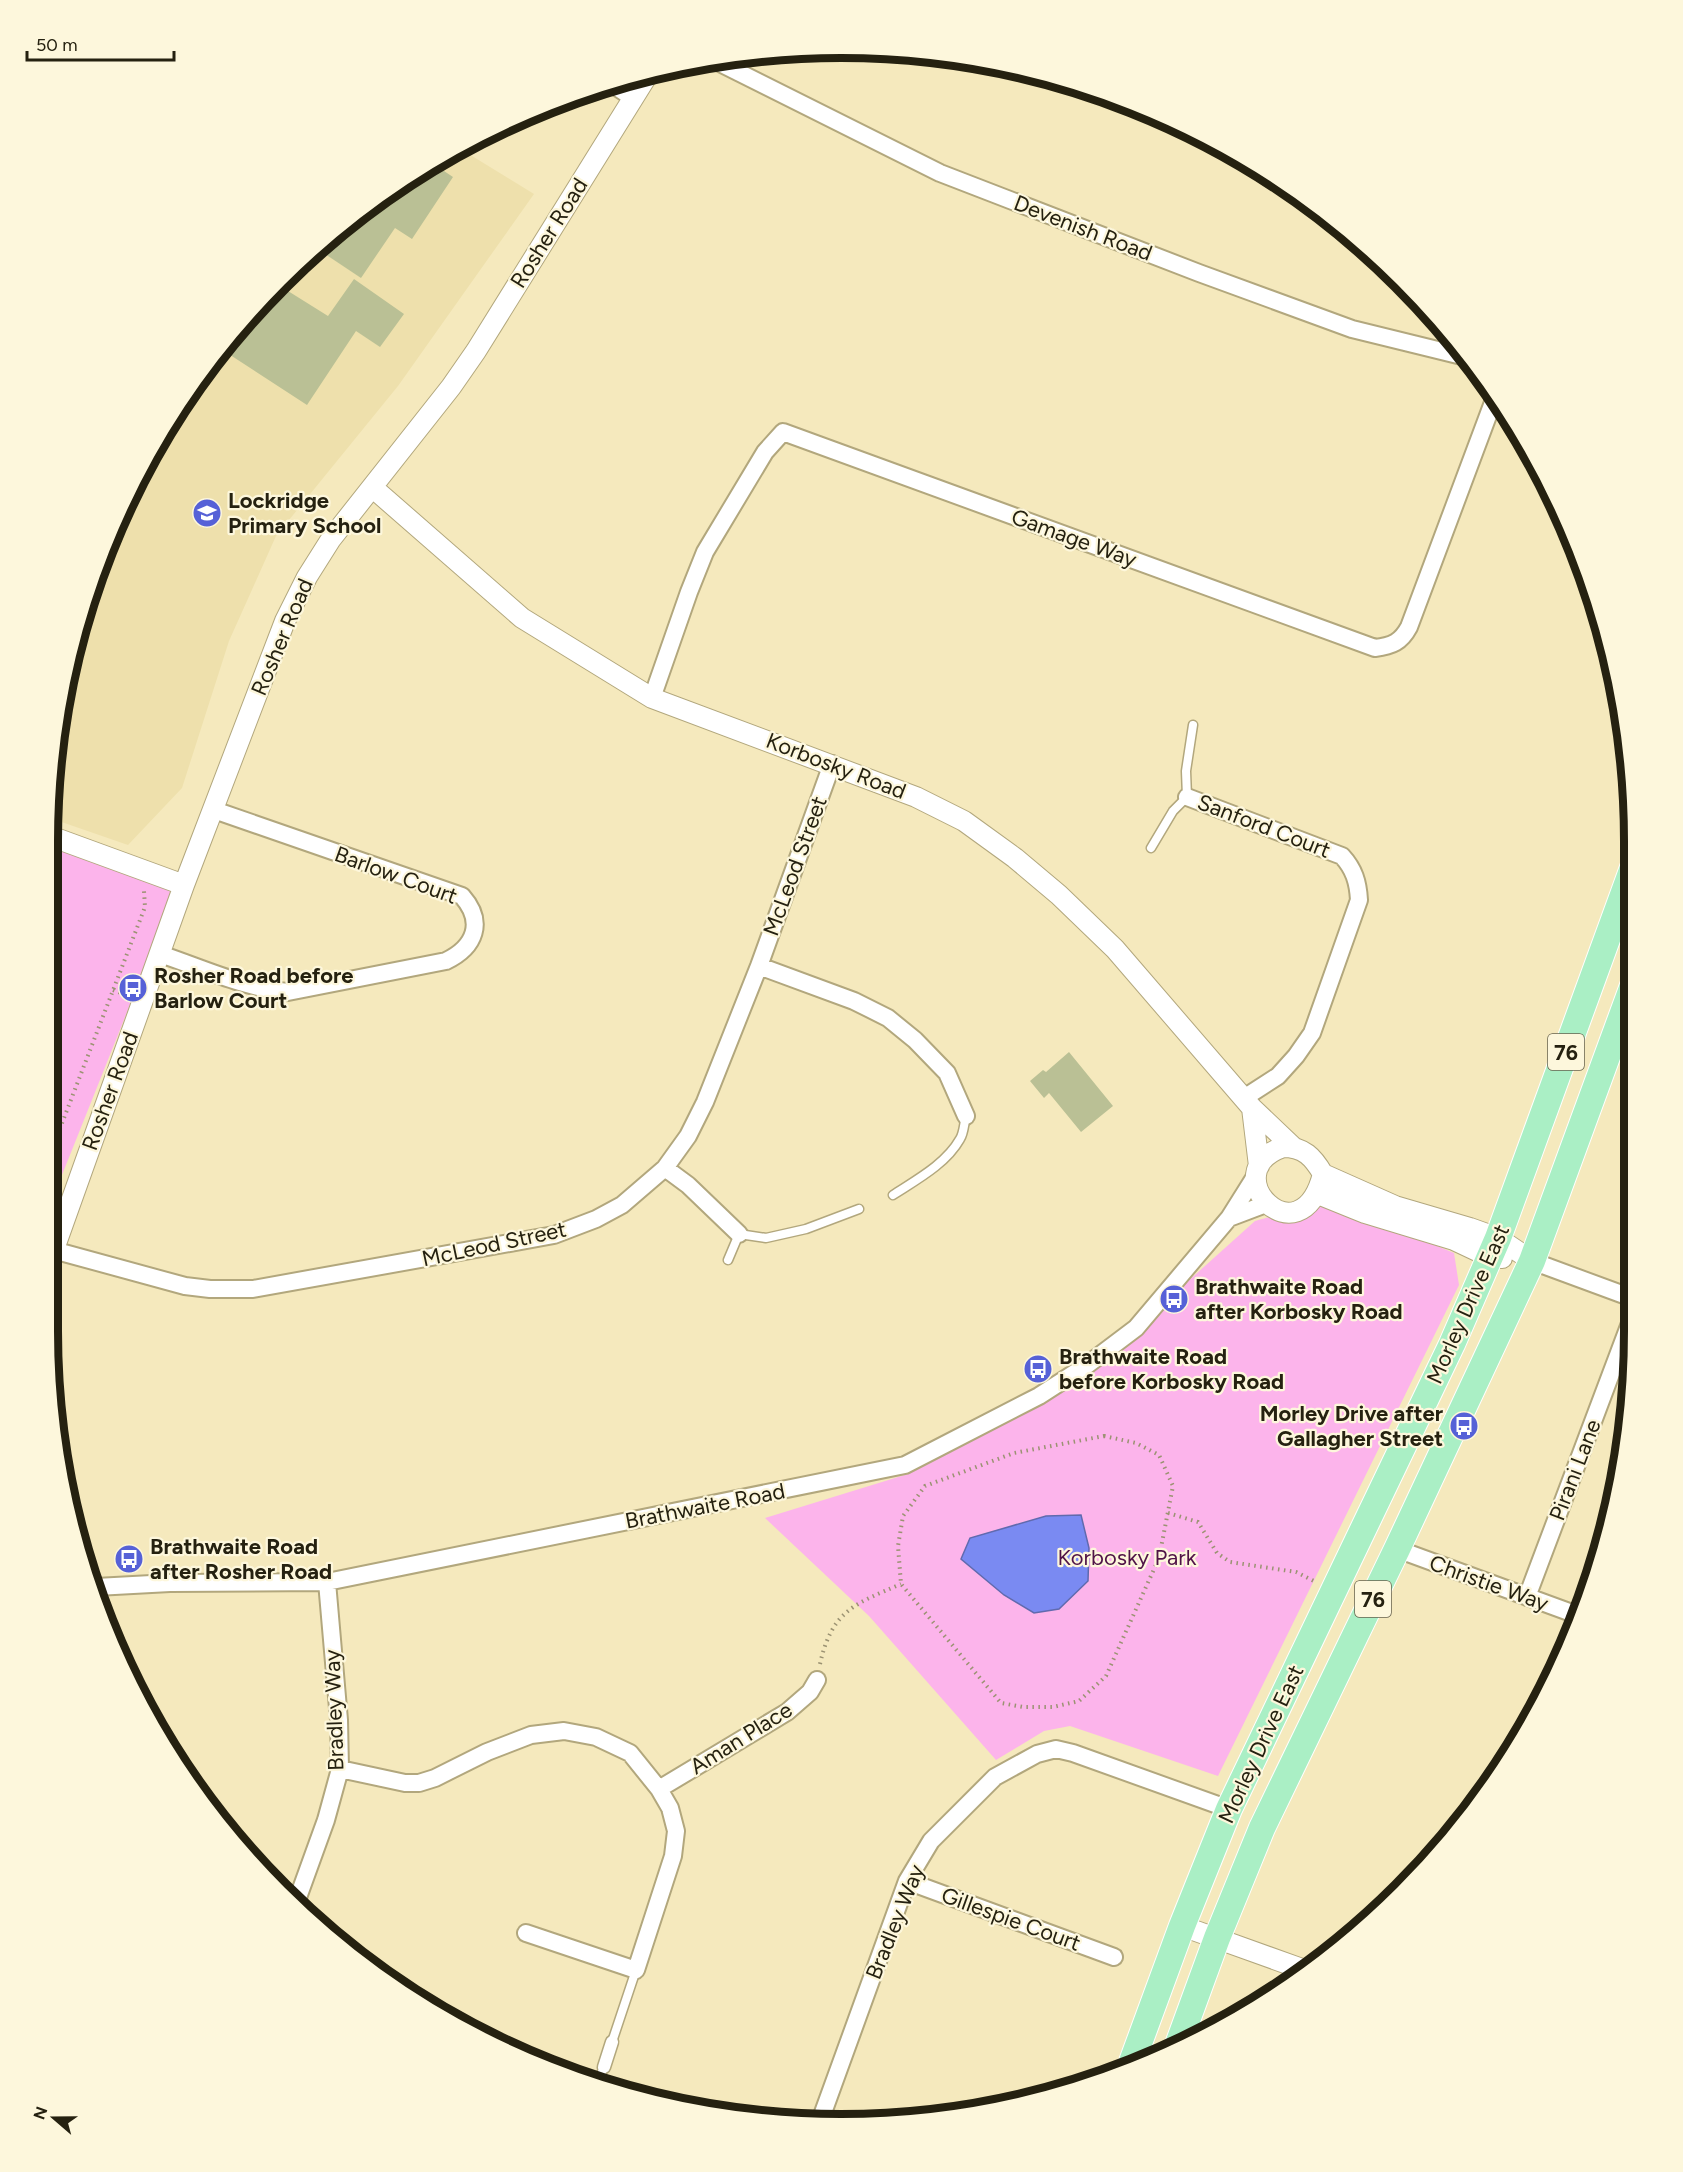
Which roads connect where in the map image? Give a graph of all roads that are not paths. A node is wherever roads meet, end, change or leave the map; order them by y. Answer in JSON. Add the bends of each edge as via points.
{"nodes":[{"id":1,"x":728,"y":67,"type":"edge"},
{"id":2,"x":642,"y":84,"type":"edge"},
{"id":3,"x":622,"y":90,"type":"edge"},
{"id":4,"x":633,"y":98,"type":"junction"},
{"id":5,"x":1454,"y":354,"type":"edge"},
{"id":6,"x":1492,"y":405,"type":"edge"},
{"id":7,"x":372,"y":487,"type":"junction"},
{"id":8,"x":652,"y":698,"type":"junction"},
{"id":9,"x":1193,"y":725,"type":"dead end"},
{"id":10,"x":832,"y":764,"type":"junction"},
{"id":11,"x":1187,"y":797,"type":"junction"},
{"id":12,"x":214,"y":810,"type":"junction"},
{"id":13,"x":58,"y":839,"type":"edge"},
{"id":14,"x":1151,"y":848,"type":"dead end"},
{"id":15,"x":184,"y":885,"type":"junction"},
{"id":16,"x":1624,"y":892,"type":"edge"},
{"id":17,"x":160,"y":954,"type":"junction"},
{"id":18,"x":759,"y":966,"type":"junction"},
{"id":19,"x":1624,"y":1009,"type":"edge"},
{"id":20,"x":1248,"y":1103,"type":"junction"},
{"id":21,"x":966,"y":1116,"type":"joint"},
{"id":22,"x":1293,"y":1147,"type":"junction"},
{"id":23,"x":665,"y":1168,"type":"junction"},
{"id":24,"x":1257,"y":1170,"type":"junction"},
{"id":25,"x":1323,"y":1174,"type":"junction"},
{"id":26,"x":893,"y":1194,"type":"dead end"},
{"id":27,"x":1318,"y":1194,"type":"junction"},
{"id":28,"x":1266,"y":1204,"type":"junction"},
{"id":29,"x":859,"y":1209,"type":"dead end"},
{"id":30,"x":1229,"y":1218,"type":"junction"},
{"id":31,"x":739,"y":1234,"type":"junction"},
{"id":32,"x":58,"y":1236,"type":"edge"},
{"id":33,"x":1494,"y":1247,"type":"junction"},
{"id":34,"x":58,"y":1260,"type":"edge"},
{"id":35,"x":728,"y":1260,"type":"dead end"},
{"id":36,"x":1532,"y":1261,"type":"junction"},
{"id":37,"x":1624,"y":1295,"type":"edge"},
{"id":38,"x":1624,"y":1340,"type":"edge"},
{"id":39,"x":1397,"y":1549,"type":"junction"},
{"id":40,"x":327,"y":1582,"type":"junction"},
{"id":41,"x":102,"y":1587,"type":"edge"},
{"id":42,"x":1527,"y":1597,"type":"junction"},
{"id":43,"x":1571,"y":1613,"type":"edge"},
{"id":44,"x":817,"y":1680,"type":"road end"},
{"id":45,"x":340,"y":1769,"type":"junction"},
{"id":46,"x":659,"y":1789,"type":"junction"},
{"id":47,"x":1229,"y":1809,"type":"junction"},
{"id":48,"x":907,"y":1881,"type":"junction"},
{"id":49,"x":299,"y":1894,"type":"edge"},
{"id":50,"x":1182,"y":1926,"type":"junction"},
{"id":51,"x":526,"y":1933,"type":"dead end"},
{"id":52,"x":1217,"y":1938,"type":"junction"},
{"id":53,"x":1114,"y":1957,"type":"dead end"},
{"id":54,"x":1297,"y":1967,"type":"edge"},
{"id":55,"x":636,"y":1970,"type":"junction"},
{"id":56,"x":1181,"y":2036,"type":"edge"},
{"id":57,"x":612,"y":2042,"type":"joint"},
{"id":58,"x":1134,"y":2057,"type":"edge"},
{"id":59,"x":604,"y":2067,"type":"joint"},
{"id":60,"x":600,"y":2075,"type":"edge"},
{"id":61,"x":823,"y":2113,"type":"edge"}],
"edges":[{"from":1,"to":5,"type":"street","name":"Devenish Road","via":[[940,173],[1352,328]]},
{"from":2,"to":4,"type":"street","name":"Rosher Road"},
{"from":3,"to":4,"type":"street"},
{"from":4,"to":7,"type":"street","name":"Rosher Road","via":[[452,387]]},
{"from":6,"to":8,"type":"street","name":"Gamage Way","via":[[1409,627],[1397,643],[1376,648],[783,432],[765,452],[705,552]]},
{"from":7,"to":8,"type":"street","name":"Korbosky Road","via":[[522,618]]},
{"from":7,"to":12,"type":"street","name":"Rosher Road","via":[[331,539],[298,594]]},
{"from":8,"to":10,"type":"street","name":"Korbosky Road"},
{"from":9,"to":11,"type":"lane","via":[[1186,771]]},
{"from":10,"to":18,"type":"street","name":"McLeod Street"},
{"from":10,"to":20,"type":"street","name":"Korbosky Road","via":[[916,796],[964,821],[1016,858],[1115,949]]},
{"from":11,"to":14,"type":"lane"},
{"from":11,"to":20,"type":"street","name":"Sanford Court","via":[[1342,856],[1351,866],[1358,885],[1359,900],[1312,1033],[1278,1076]]},
{"from":12,"to":15,"type":"street","name":"Rosher Road"},
{"from":12,"to":17,"type":"street","name":"Barlow Court","via":[[462,896],[470,905],[474,934],[460,954],[446,961],[288,992],[250,985]]},
{"from":13,"to":15,"type":"street"},
{"from":15,"to":17,"type":"street","name":"Rosher Road"},
{"from":16,"to":33,"type":"main road","name":"Morley Drive East","number":"76"},
{"from":17,"to":32,"type":"street","name":"Rosher Road"},
{"from":18,"to":21,"type":"street","via":[[854,1001],[888,1018],[947,1073]]},
{"from":18,"to":23,"type":"street","name":"McLeod Street","via":[[705,1102],[688,1136]]},
{"from":19,"to":36,"type":"main road","name":"Morley Drive East","number":"76"},
{"from":20,"to":22,"type":"street","name":"Korbosky Road"},
{"from":20,"to":24,"type":"street"},
{"from":21,"to":26,"type":"lane","via":[[961,1138],[947,1155]]},
{"from":22,"to":24,"type":"street","via":[[1273,1151]]},
{"from":22,"to":25,"type":"street","via":[[1311,1156]]},
{"from":23,"to":31,"type":"street"},
{"from":23,"to":34,"type":"street","name":"McLeod Street","via":[[622,1205],[554,1234],[253,1289],[185,1286]]},
{"from":24,"to":28,"type":"street","via":[[1256,1186]]},
{"from":24,"to":30,"type":"street","name":"Brathwaite Road"},
{"from":25,"to":27,"type":"street"},
{"from":25,"to":33,"type":"street","via":[[1395,1206],[1470,1228]]},
{"from":27,"to":28,"type":"street","via":[[1304,1209],[1294,1212],[1284,1213]]},
{"from":27,"to":33,"type":"street","via":[[1454,1240]]},
{"from":28,"to":30,"type":"street","name":"Brathwaite Road"},
{"from":29,"to":31,"type":"lane","via":[[806,1229],[766,1238]]},
{"from":30,"to":40,"type":"street","name":"Brathwaite Road","via":[[1136,1328],[1039,1396],[905,1465]]},
{"from":31,"to":35,"type":"lane"},
{"from":33,"to":36,"type":"street"},
{"from":33,"to":47,"type":"main road","name":"Morley Drive East","number":"76","via":[[1452,1344]]},
{"from":36,"to":37,"type":"street"},
{"from":36,"to":39,"type":"main road","name":"Morley Drive East","number":"76"},
{"from":38,"to":42,"type":"street","name":"Pirani Lane"},
{"from":39,"to":42,"type":"street","name":"Christie Way"},
{"from":39,"to":52,"type":"main road","name":"Morley Drive East","number":"76","via":[[1262,1828]]},
{"from":40,"to":41,"type":"street","name":"Brathwaite Road"},
{"from":40,"to":45,"type":"street","name":"Bradley Way"},
{"from":42,"to":43,"type":"street","name":"Christie Way"},
{"from":44,"to":46,"type":"street","name":"Aman Place","via":[[810,1692],[787,1712]]},
{"from":45,"to":46,"type":"street","via":[[419,1783],[531,1735],[564,1731],[596,1737],[630,1753]]},
{"from":45,"to":49,"type":"street","name":"Bradley Way"},
{"from":46,"to":55,"type":"street","via":[[670,1808],[676,1831],[674,1856]]},
{"from":47,"to":48,"type":"street","name":"Bradley Way","via":[[1056,1749],[1037,1754],[995,1777],[931,1841]]},
{"from":47,"to":50,"type":"main road","name":"Morley Drive East","number":"76"},
{"from":48,"to":53,"type":"street","name":"Gillespie Court"},
{"from":48,"to":61,"type":"street","name":"Bradley Way"},
{"from":50,"to":52,"type":"street"},
{"from":50,"to":58,"type":"main road","name":"Morley Drive East","number":"76"},
{"from":51,"to":55,"type":"street"},
{"from":52,"to":54,"type":"street"},
{"from":52,"to":56,"type":"main road","name":"Morley Drive East","number":"76"},
{"from":55,"to":57,"type":"lane"},
{"from":57,"to":59,"type":"street"},
{"from":59,"to":60,"type":"lane"}]}
